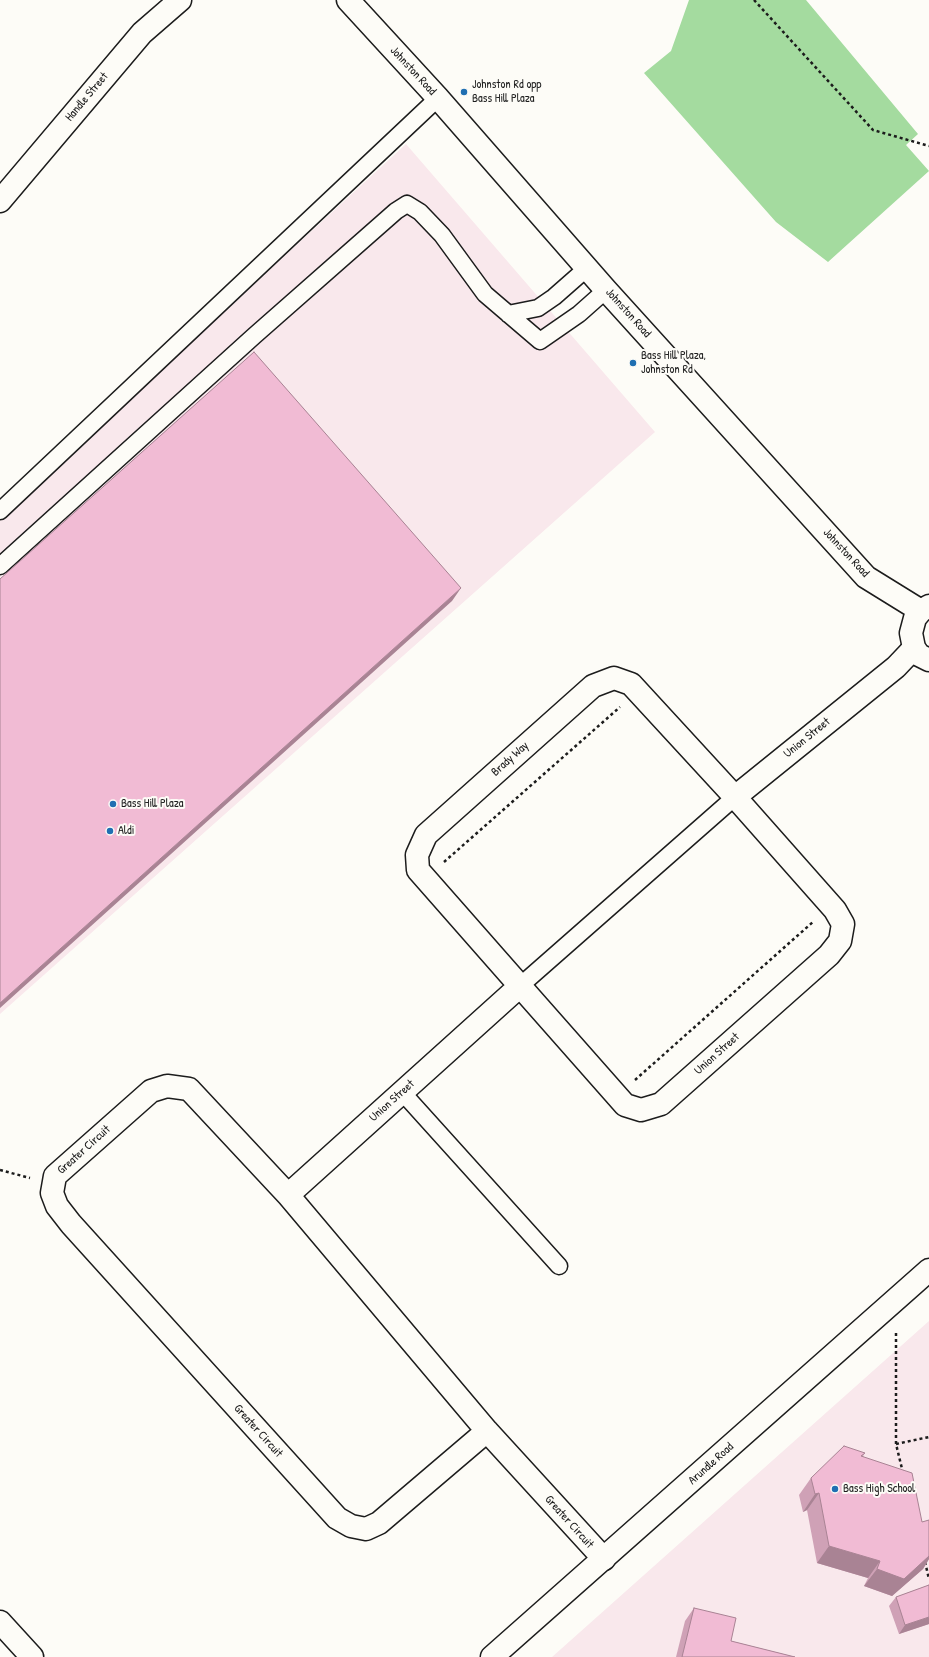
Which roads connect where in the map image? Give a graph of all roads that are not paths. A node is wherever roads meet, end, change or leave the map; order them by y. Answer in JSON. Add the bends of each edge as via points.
{"nodes":[{"id":1,"x":180,"y":0,"type":"edge"},
{"id":2,"x":348,"y":0,"type":"edge"},
{"id":3,"x":438,"y":98,"type":"junction"},
{"id":4,"x":0,"y":201,"type":"edge"},
{"id":5,"x":587,"y":268,"type":"junction"},
{"id":6,"x":606,"y":290,"type":"junction"},
{"id":7,"x":508,"y":314,"type":"junction"},
{"id":8,"x":0,"y":511,"type":"edge"},
{"id":9,"x":0,"y":566,"type":"edge"},
{"id":10,"x":925,"y":609,"type":"edge"},
{"id":11,"x":922,"y":654,"type":"edge"},
{"id":12,"x":735,"y":797,"type":"junction"},
{"id":13,"x":520,"y":986,"type":"junction"},
{"id":14,"x":402,"y":1092,"type":"junction"},
{"id":15,"x":288,"y":1195,"type":"junction"},
{"id":16,"x":559,"y":1266,"type":"dead end"},
{"id":17,"x":929,"y":1270,"type":"edge"},
{"id":18,"x":487,"y":1431,"type":"junction"},
{"id":19,"x":604,"y":1559,"type":"junction"},
{"id":20,"x":0,"y":1622,"type":"edge"},
{"id":21,"x":32,"y":1657,"type":"edge"},
{"id":22,"x":492,"y":1657,"type":"edge"}],
"edges":[{"from":1,"to":4,"type":"street","name":"Handle Street","via":[[142,33]]},
{"from":2,"to":3,"type":"street","name":"Johnston Road"},
{"from":3,"to":5,"type":"street","name":"Johnston Road"},
{"from":3,"to":8,"type":"lane"},
{"from":5,"to":6,"type":"street","name":"Johnston Road"},
{"from":5,"to":7,"type":"lane","via":[[538,308]]},
{"from":6,"to":7,"type":"lane","via":[[579,314],[540,341]]},
{"from":6,"to":10,"type":"street","name":"Johnston Road","via":[[866,576]]},
{"from":7,"to":9,"type":"lane","via":[[485,294],[442,235],[420,212],[406,204],[254,336]]},
{"from":10,"to":11,"type":"street","via":[[915,618],[911,627],[911,633]]},
{"from":11,"to":12,"type":"street","name":"Union Street","via":[[896,667]]},
{"from":12,"to":13,"type":"lane"},
{"from":12,"to":13,"type":"street","name":"Brady Way","via":[[631,684],[614,678],[587,691],[426,835],[417,855],[418,870]]},
{"from":12,"to":13,"type":"street","name":"Union Street","via":[[831,905],[843,924],[840,941],[823,960],[661,1104],[641,1110],[625,1105]]},
{"from":13,"to":14,"type":"street","name":"Union Street"},
{"from":14,"to":15,"type":"street","name":"Union Street"},
{"from":14,"to":16,"type":"lane"},
{"from":15,"to":18,"type":"street","name":"Greater Circuit"},
{"from":15,"to":18,"type":"street","name":"Greater Circuit","via":[[189,1090],[167,1086],[151,1091],[55,1176],[52,1193],[57,1206],[71,1224],[337,1518],[351,1526],[366,1529],[379,1523]]},
{"from":17,"to":19,"type":"street","name":"Arundle Road"},
{"from":18,"to":19,"type":"street","name":"Greater Circuit"},
{"from":19,"to":22,"type":"street","name":"Arundle Road"},
{"from":20,"to":21,"type":"street"}]}
